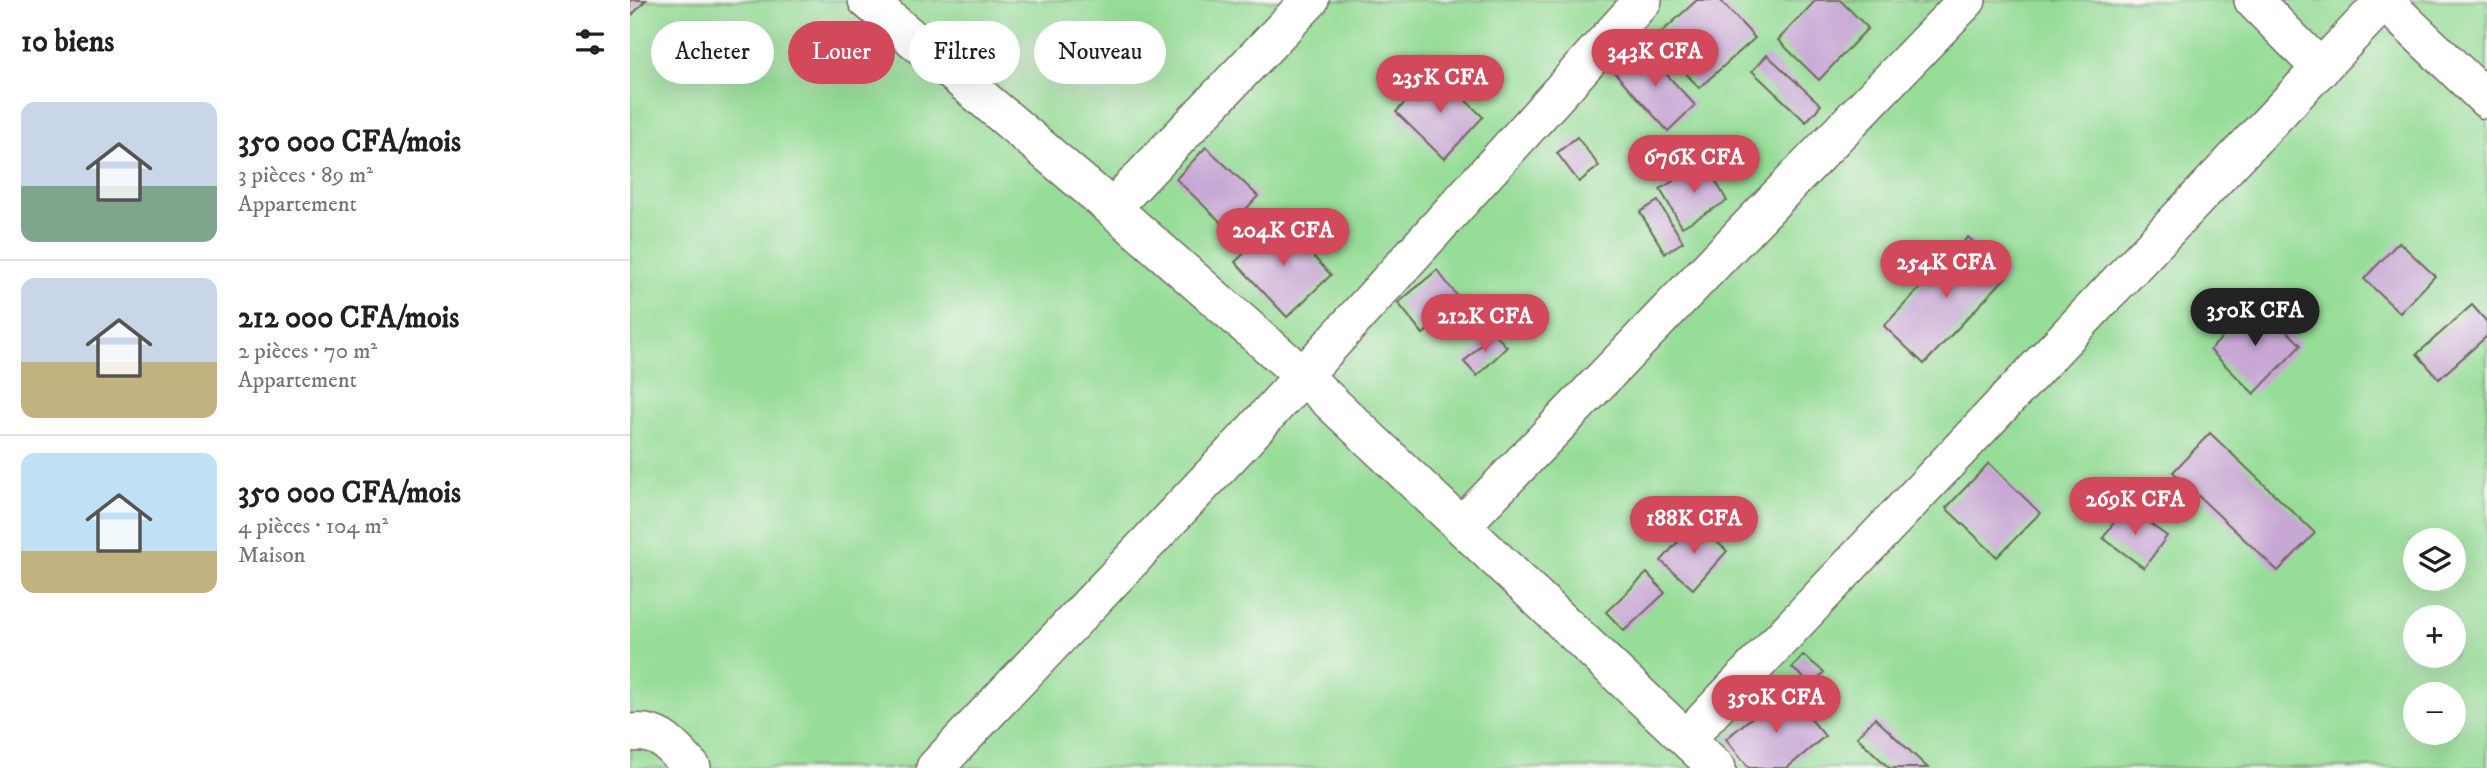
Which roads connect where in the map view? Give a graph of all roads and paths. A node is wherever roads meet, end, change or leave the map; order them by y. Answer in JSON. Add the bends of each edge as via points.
{"nodes":[{"id":1,"x":867,"y":0,"type":"edge"},
{"id":2,"x":1310,"y":0,"type":"edge"},
{"id":3,"x":1643,"y":0,"type":"edge"},
{"id":4,"x":1967,"y":0,"type":"edge"},
{"id":5,"x":2253,"y":0,"type":"edge"},
{"id":6,"x":2384,"y":0,"type":"edge"},
{"id":7,"x":2321,"y":69,"type":"junction"},
{"id":8,"x":2487,"y":100,"type":"edge"},
{"id":9,"x":1112,"y":208,"type":"junction"},
{"id":10,"x":1302,"y":375,"type":"junction"},
{"id":11,"x":1462,"y":525,"type":"junction"},
{"id":12,"x":630,"y":733,"type":"edge"},
{"id":13,"x":1686,"y":738,"type":"junction"},
{"id":14,"x":692,"y":768,"type":"edge"},
{"id":15,"x":935,"y":768,"type":"edge"},
{"id":16,"x":1717,"y":768,"type":"edge"}],
"edges":[{"from":1,"to":9,"type":"street"},
{"from":2,"to":9,"type":"street"},
{"from":3,"to":10,"type":"street"},
{"from":4,"to":11,"type":"street"},
{"from":5,"to":7,"type":"street"},
{"from":6,"to":7,"type":"street"},
{"from":6,"to":8,"type":"street"},
{"from":7,"to":13,"type":"street"},
{"from":9,"to":10,"type":"street"},
{"from":10,"to":11,"type":"street"},
{"from":10,"to":15,"type":"street"},
{"from":11,"to":13,"type":"street"},
{"from":12,"to":14,"type":"street","via":[[663,738]]},
{"from":13,"to":16,"type":"street"}]}
